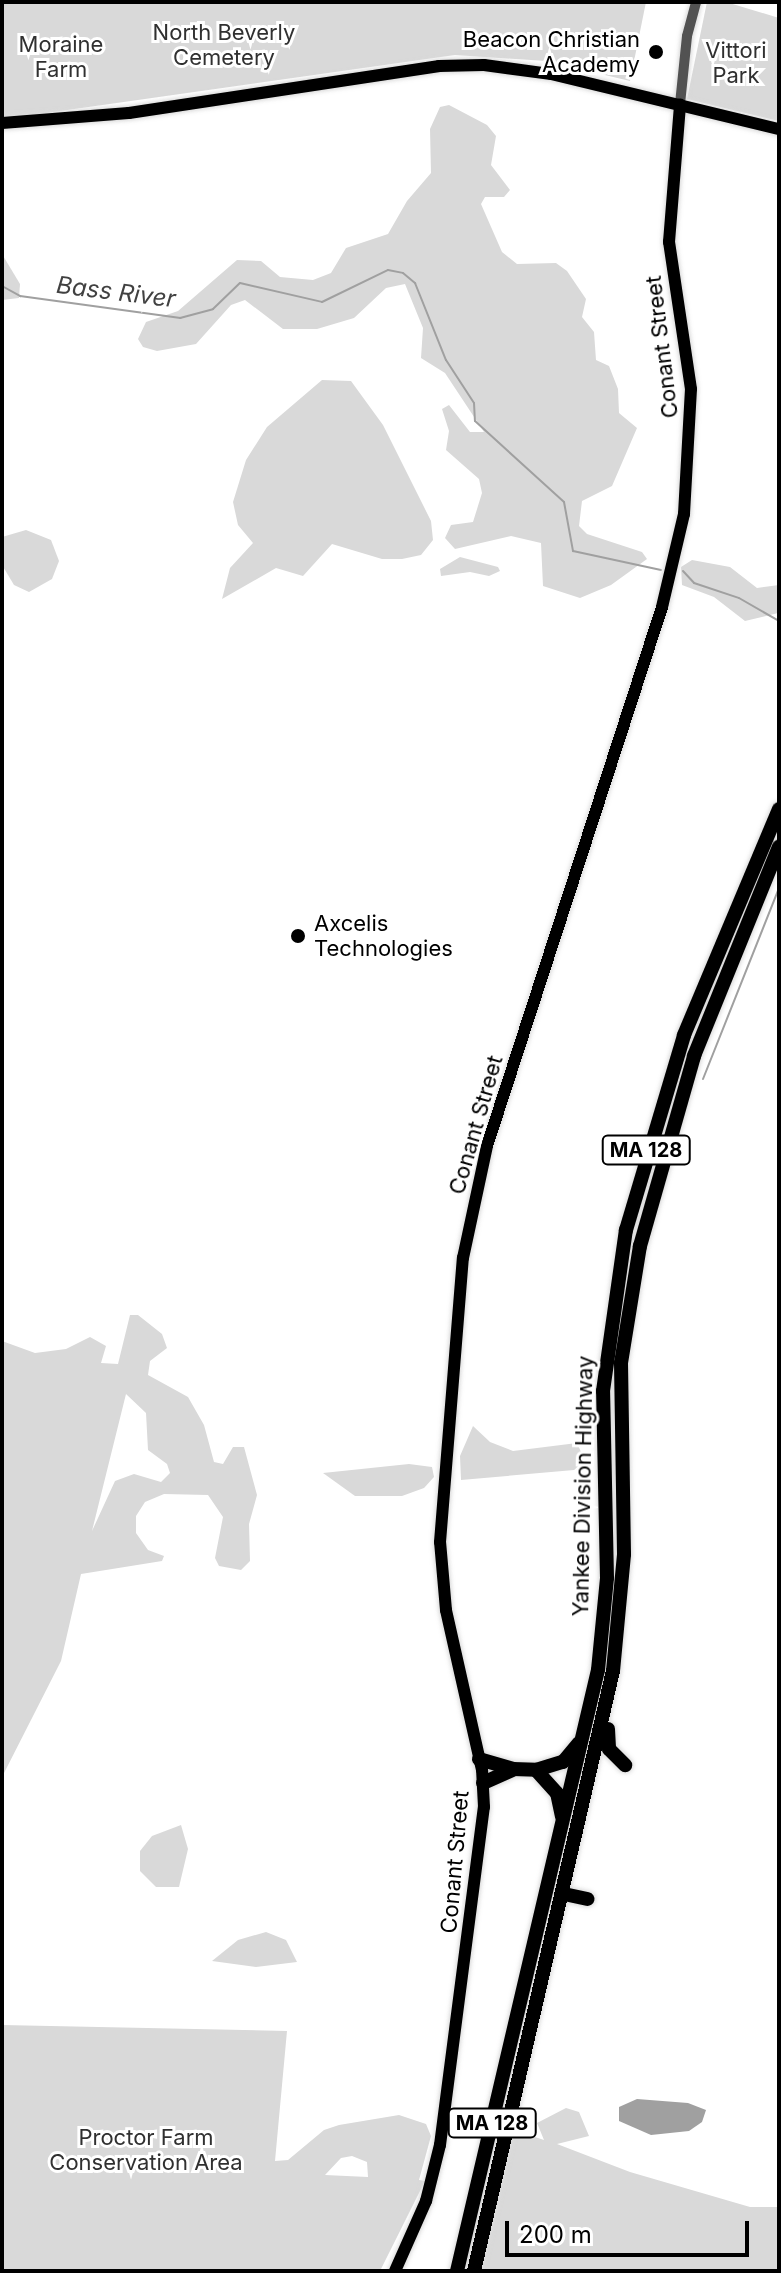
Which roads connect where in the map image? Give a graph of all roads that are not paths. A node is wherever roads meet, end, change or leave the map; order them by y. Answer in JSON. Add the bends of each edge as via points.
{"nodes":[{"id":1,"x":696,"y":2,"type":"edge"},
{"id":2,"x":680,"y":104,"type":"junction"},
{"id":3,"x":2,"y":123,"type":"edge"},
{"id":4,"x":779,"y":129,"type":"edge"},
{"id":5,"x":779,"y":809,"type":"edge"},
{"id":6,"x":779,"y":847,"type":"edge"},
{"id":7,"x":608,"y":1701,"type":"junction"},
{"id":8,"x":586,"y":1728,"type":"junction"},
{"id":9,"x":479,"y":1759,"type":"junction"},
{"id":10,"x":513,"y":1769,"type":"junction"},
{"id":11,"x":536,"y":1770,"type":"junction"},
{"id":12,"x":483,"y":1783,"type":"junction"},
{"id":13,"x":584,"y":1812,"type":"junction"},
{"id":14,"x":562,"y":1827,"type":"junction"},
{"id":15,"x":564,"y":1894,"type":"junction"},
{"id":16,"x":587,"y":1899,"type":"dead end"},
{"id":17,"x":395,"y":2271,"type":"edge"},
{"id":18,"x":457,"y":2271,"type":"edge"},
{"id":19,"x":474,"y":2271,"type":"edge"}],
"edges":[{"from":1,"to":2,"type":"street","name":"Conant Street"},
{"from":2,"to":3,"type":"main road","via":[[526,69],[467,65],[129,113]]},
{"from":2,"to":4,"type":"main road"},
{"from":2,"to":9,"type":"main road","name":"Conant Street","via":[[669,242],[692,430],[679,540],[662,607],[487,1146],[463,1258],[440,1542],[450,1633]]},
{"from":5,"to":8,"type":"highway","name":"Yankee Division Highway","number":"MA 128","via":[[684,1035],[626,1230],[607,1344],[606,1601]]},
{"from":6,"to":7,"type":"highway","name":"Yankee Division Highway","number":"MA 128","via":[[686,1080],[634,1276],[620,1395],[621,1613]]},
{"from":7,"to":13,"type":"highway","name":"Yankee Division Highway","number":"MA 128"},
{"from":7,"to":13,"type":"highway","via":[[609,1749],[625,1765],[602,1774]]},
{"from":8,"to":11,"type":"highway","via":[[563,1762]]},
{"from":8,"to":14,"type":"highway","name":"Yankee Division Highway","number":"MA 128"},
{"from":9,"to":10,"type":"highway"},
{"from":9,"to":12,"type":"main road","name":"Conant Street"},
{"from":10,"to":11,"type":"highway"},
{"from":10,"to":12,"type":"highway"},
{"from":11,"to":14,"type":"highway","via":[[557,1793]]},
{"from":12,"to":17,"type":"main road","name":"Conant Street","via":[[480,1848],[442,2133],[426,2201]]},
{"from":13,"to":15,"type":"highway","name":"Yankee Division Highway","number":"MA 128"},
{"from":14,"to":18,"type":"highway","name":"Yankee Division Highway","number":"MA 128"},
{"from":15,"to":16,"type":"highway"},
{"from":15,"to":19,"type":"highway","name":"Yankee Division Highway","number":"MA 128"}]}
